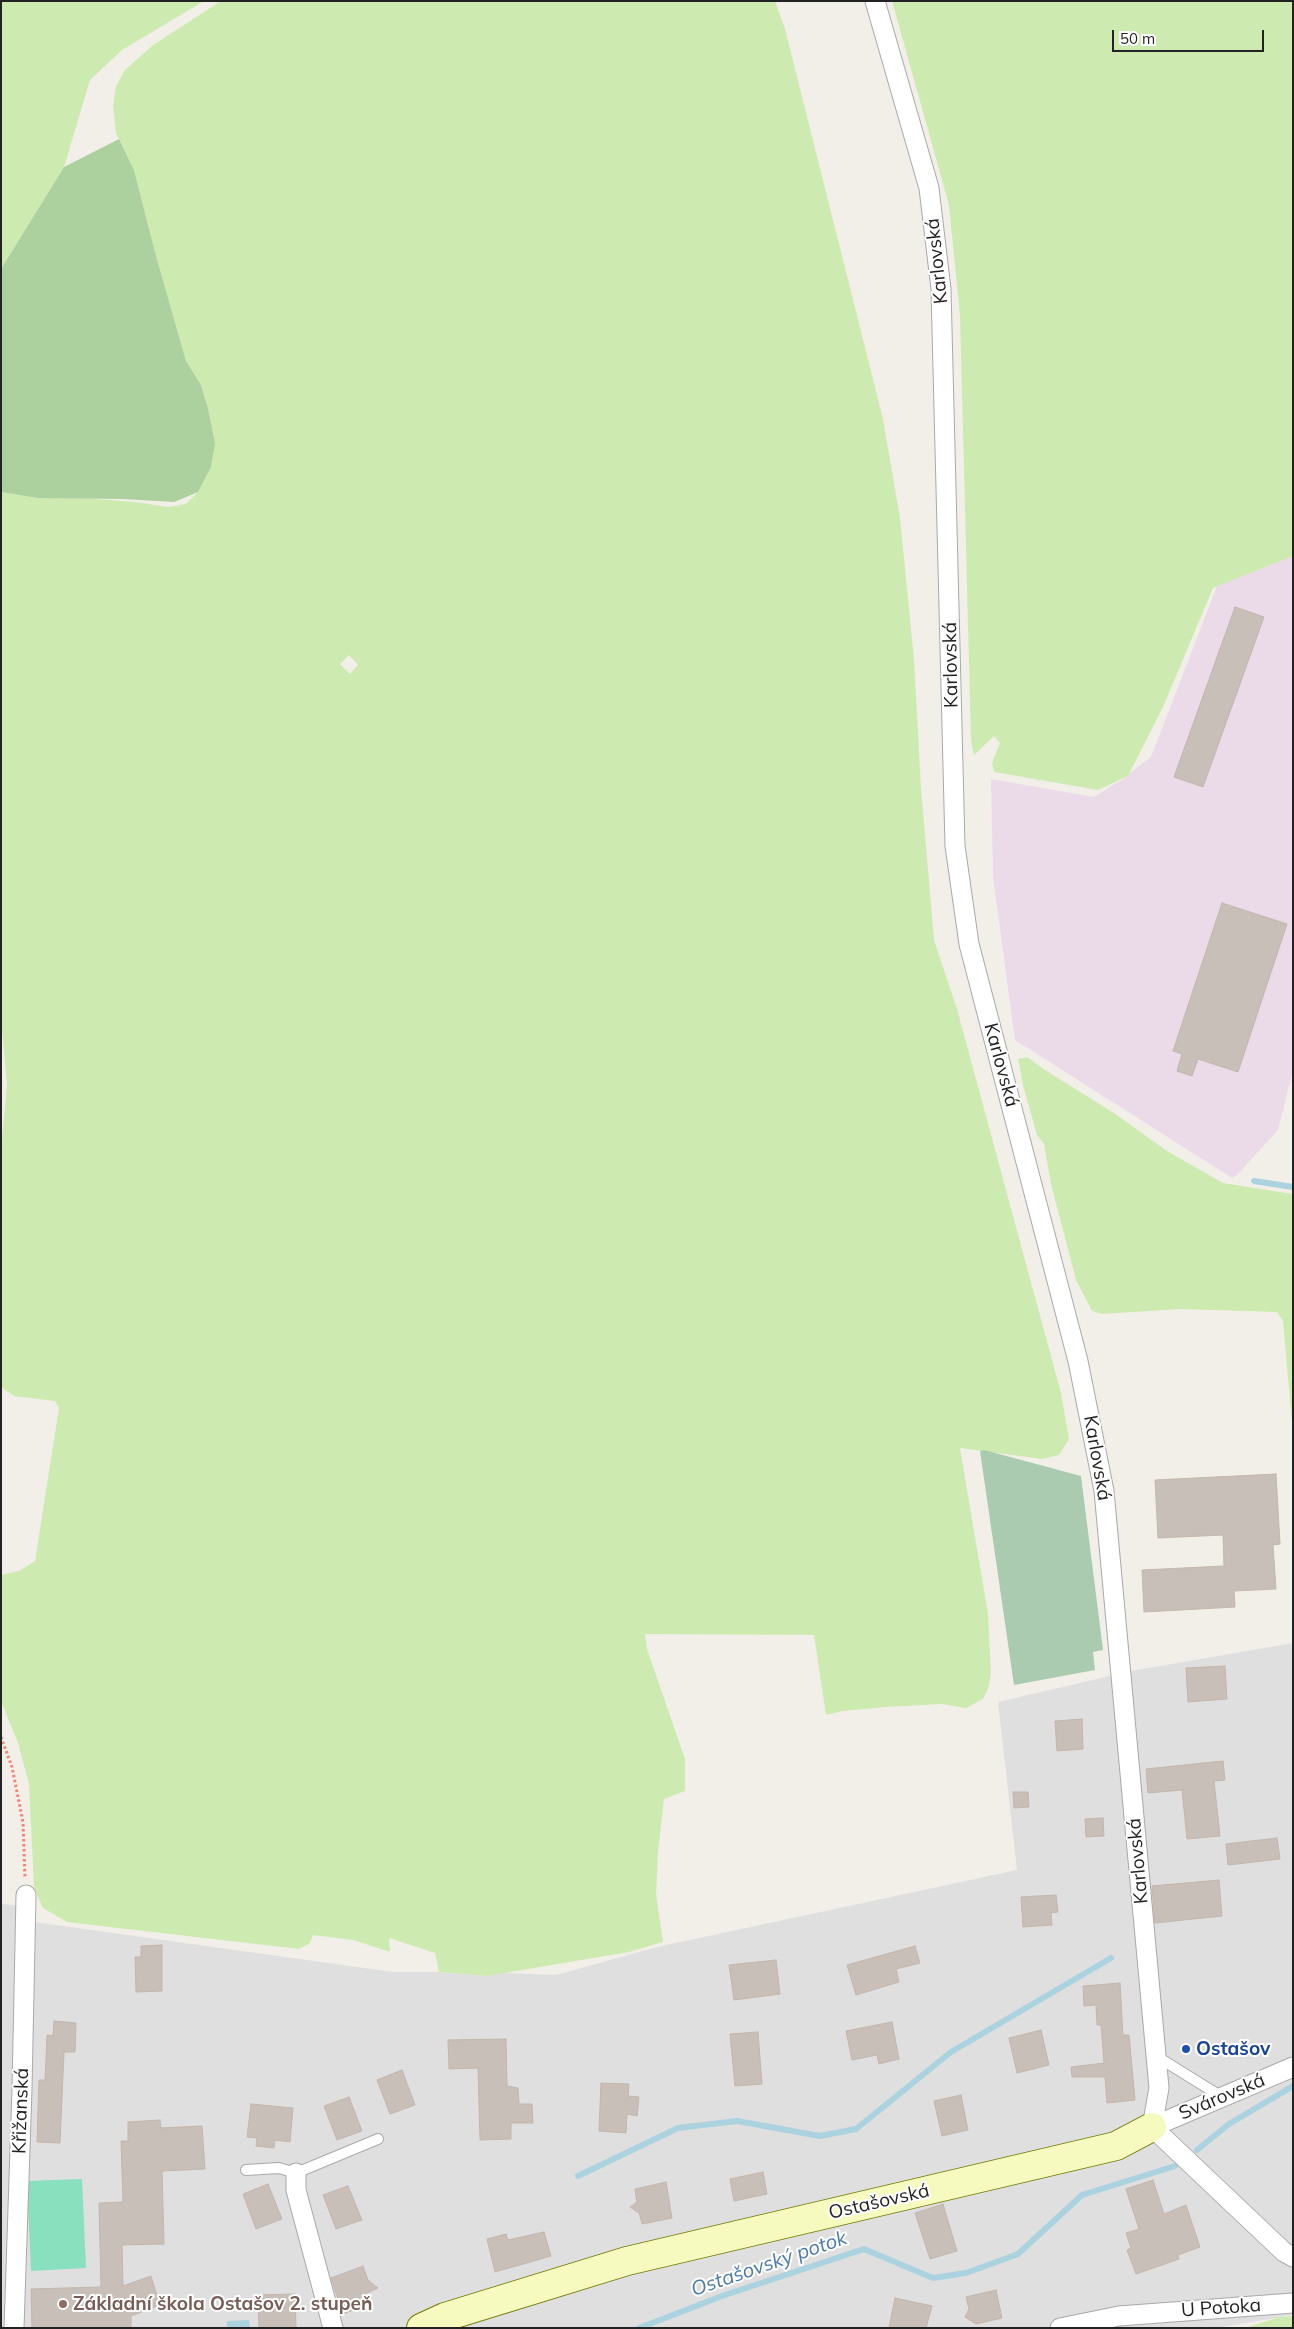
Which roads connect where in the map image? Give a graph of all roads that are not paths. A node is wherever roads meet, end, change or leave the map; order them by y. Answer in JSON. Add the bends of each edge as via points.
{"nodes":[{"id":1,"x":874,"y":1,"type":"edge"},
{"id":2,"x":26,"y":1895,"type":"road end"},
{"id":3,"x":1156,"y":2056,"type":"junction"},
{"id":4,"x":1293,"y":2067,"type":"edge"},
{"id":5,"x":1222,"y":2097,"type":"junction"},
{"id":6,"x":1152,"y":2127,"type":"junction"},
{"id":7,"x":378,"y":2139,"type":"dead end"},
{"id":8,"x":246,"y":2170,"type":"dead end"},
{"id":9,"x":296,"y":2174,"type":"junction"},
{"id":10,"x":1293,"y":2257,"type":"edge"},
{"id":11,"x":1293,"y":2303,"type":"edge"},
{"id":12,"x":14,"y":2328,"type":"edge"},
{"id":13,"x":333,"y":2328,"type":"edge"},
{"id":14,"x":421,"y":2328,"type":"edge"},
{"id":15,"x":1060,"y":2328,"type":"edge"}],
"edges":[{"from":1,"to":3,"type":"street","name":"Karlovská","via":[[929,188],[942,289],[955,846],[969,944],[1078,1361],[1104,1491]]},
{"from":2,"to":12,"type":"street","name":"Křižanská"},
{"from":3,"to":5,"type":"lane"},
{"from":3,"to":6,"type":"street","name":"Karlovská","via":[[1159,2088]]},
{"from":4,"to":5,"type":"street","name":"Svárovská"},
{"from":5,"to":6,"type":"street","name":"Svárovská"},
{"from":6,"to":10,"type":"street"},
{"from":6,"to":14,"type":"street","name":"Ostašovská","via":[[1116,2146],[628,2262],[445,2317]]},
{"from":7,"to":9,"type":"lane"},
{"from":8,"to":9,"type":"lane","via":[[279,2168]]},
{"from":9,"to":13,"type":"street","via":[[296,2190]]},
{"from":11,"to":15,"type":"street","name":"U Potoka","via":[[1119,2316]]}]}
